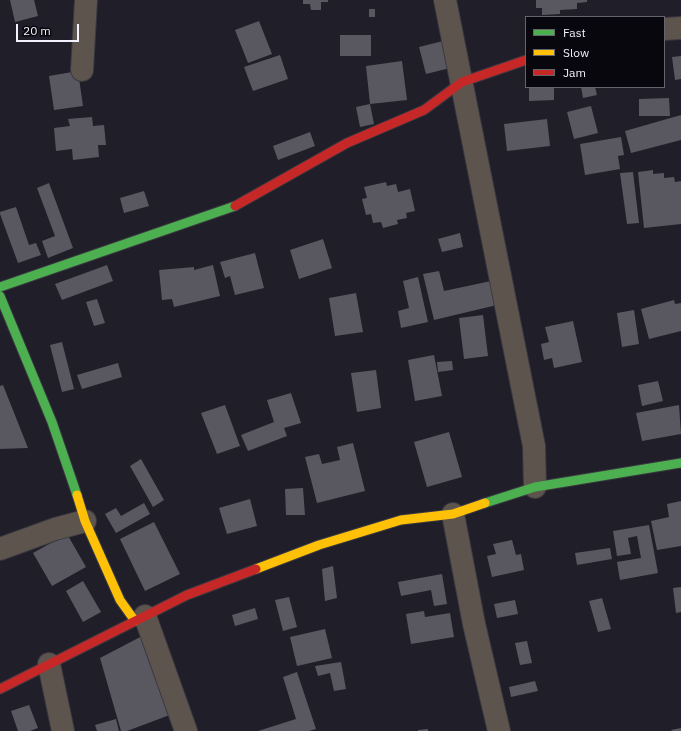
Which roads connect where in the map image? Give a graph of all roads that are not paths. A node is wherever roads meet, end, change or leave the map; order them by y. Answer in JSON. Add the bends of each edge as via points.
{"nodes":[{"id":1,"x":86,"y":0,"type":"edge"},
{"id":2,"x":445,"y":0,"type":"edge"},
{"id":3,"x":681,"y":28,"type":"edge"},
{"id":4,"x":665,"y":29,"type":"edge"},
{"id":5,"x":525,"y":60,"type":"edge"},
{"id":6,"x":82,"y":70,"type":"dead end"},
{"id":7,"x":462,"y":82,"type":"junction"},
{"id":8,"x":0,"y":287,"type":"edge"},
{"id":9,"x":0,"y":296,"type":"edge"},
{"id":10,"x":681,"y":463,"type":"edge"},
{"id":11,"x":535,"y":487,"type":"junction"},
{"id":12,"x":453,"y":514,"type":"junction"},
{"id":13,"x":85,"y":521,"type":"junction"},
{"id":14,"x":0,"y":549,"type":"edge"},
{"id":15,"x":140,"y":619,"type":"junction"},
{"id":16,"x":49,"y":664,"type":"junction"},
{"id":17,"x":0,"y":689,"type":"edge"},
{"id":18,"x":63,"y":731,"type":"edge"},
{"id":19,"x":186,"y":731,"type":"edge"},
{"id":20,"x":499,"y":731,"type":"edge"}],
"edges":[{"from":1,"to":6,"type":"street"},
{"from":2,"to":7,"type":"street"},
{"from":3,"to":4,"type":"street"},
{"from":5,"to":7,"type":"street"},
{"from":7,"to":8,"type":"street","via":[[424,110],[347,143],[230,209]]},
{"from":7,"to":11,"type":"street","via":[[534,446]]},
{"from":9,"to":13,"type":"street","via":[[52,422]]},
{"from":10,"to":11,"type":"street"},
{"from":11,"to":12,"type":"street"},
{"from":12,"to":15,"type":"street","via":[[401,520],[319,545],[187,595]]},
{"from":12,"to":20,"type":"street","via":[[474,624]]},
{"from":13,"to":14,"type":"street"},
{"from":13,"to":15,"type":"street","via":[[120,600]]},
{"from":15,"to":16,"type":"street"},
{"from":15,"to":19,"type":"street"},
{"from":16,"to":17,"type":"street"},
{"from":16,"to":18,"type":"street"}]}
